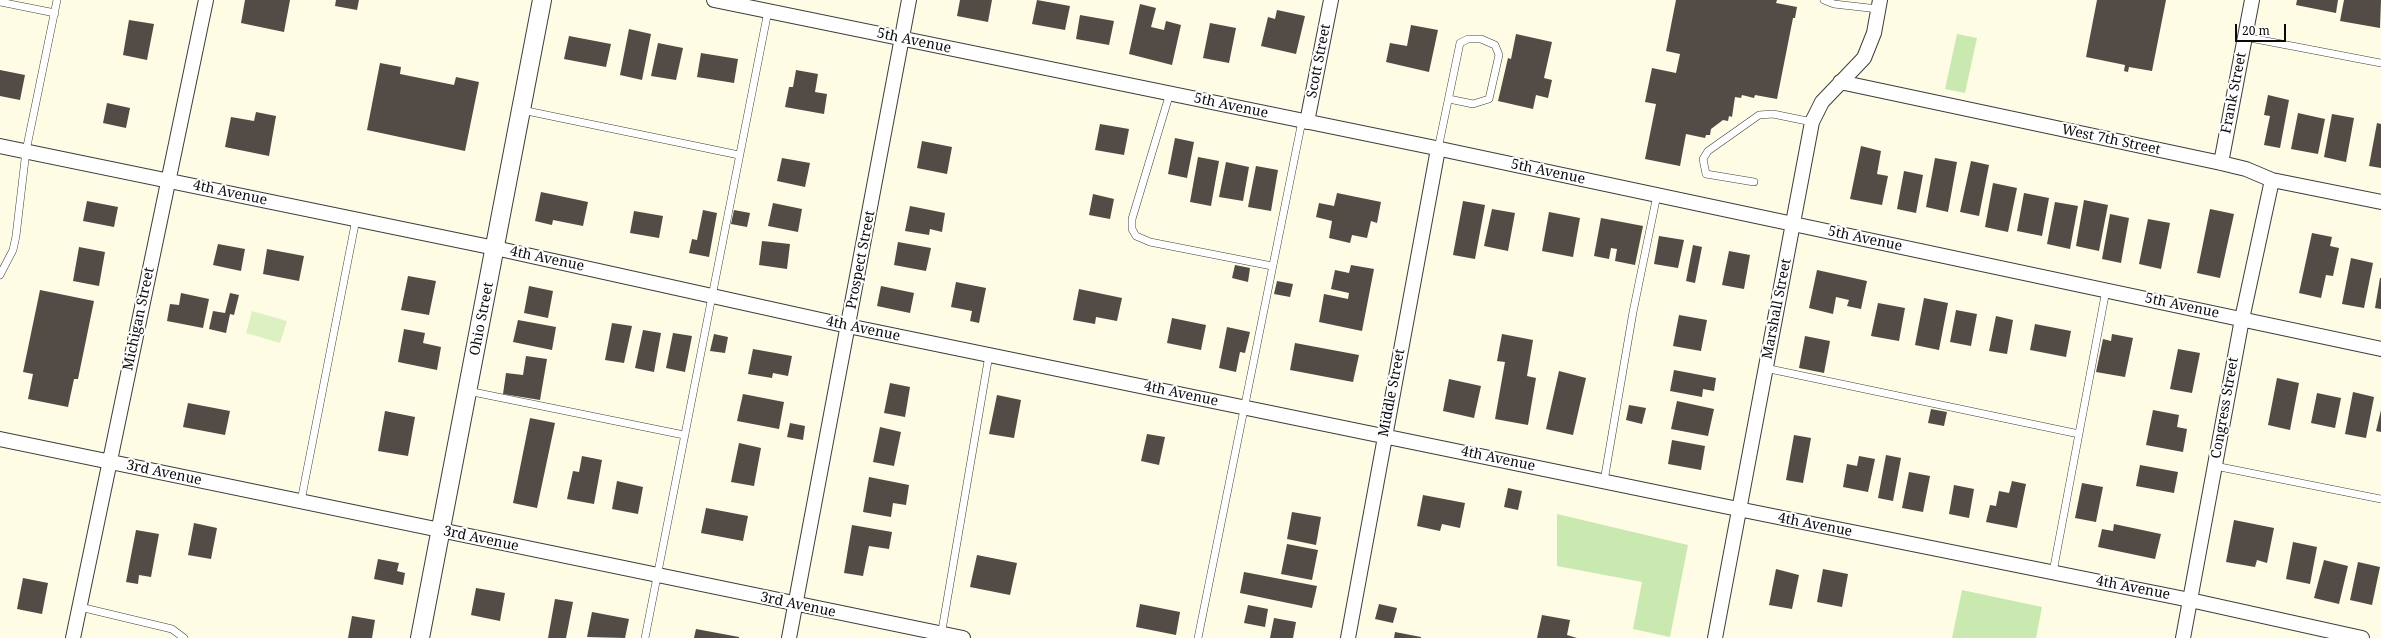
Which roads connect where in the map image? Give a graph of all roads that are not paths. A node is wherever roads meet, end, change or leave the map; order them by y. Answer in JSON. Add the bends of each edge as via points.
{"nodes":[{"id":1,"x":57,"y":0,"type":"edge"},
{"id":2,"x":206,"y":0,"type":"edge"},
{"id":3,"x":542,"y":0,"type":"edge"},
{"id":4,"x":714,"y":0,"type":"edge"},
{"id":5,"x":909,"y":0,"type":"edge"},
{"id":6,"x":1331,"y":0,"type":"edge"},
{"id":7,"x":1824,"y":0,"type":"edge"},
{"id":8,"x":2252,"y":0,"type":"edge"},
{"id":9,"x":0,"y":2,"type":"edge"},
{"id":10,"x":1879,"y":5,"type":"edge"},
{"id":11,"x":768,"y":11,"type":"junction"},
{"id":12,"x":55,"y":13,"type":"junction"},
{"id":13,"x":2245,"y":37,"type":"junction"},
{"id":14,"x":902,"y":38,"type":"junction"},
{"id":15,"x":2381,"y":63,"type":"edge"},
{"id":16,"x":1840,"y":82,"type":"junction"},
{"id":17,"x":1170,"y":93,"type":"junction"},
{"id":18,"x":1448,"y":99,"type":"junction"},
{"id":19,"x":522,"y":110,"type":"junction"},
{"id":20,"x":1305,"y":121,"type":"junction"},
{"id":21,"x":1812,"y":122,"type":"junction"},
{"id":22,"x":0,"y":146,"type":"edge"},
{"id":23,"x":1438,"y":149,"type":"junction"},
{"id":24,"x":26,"y":151,"type":"junction"},
{"id":25,"x":739,"y":154,"type":"junction"},
{"id":26,"x":2221,"y":163,"type":"junction"},
{"id":27,"x":168,"y":180,"type":"junction"},
{"id":28,"x":2272,"y":180,"type":"junction"},
{"id":29,"x":1754,"y":182,"type":"dead end"},
{"id":30,"x":1657,"y":195,"type":"junction"},
{"id":31,"x":2381,"y":202,"type":"edge"},
{"id":32,"x":356,"y":219,"type":"junction"},
{"id":33,"x":1793,"y":224,"type":"junction"},
{"id":34,"x":495,"y":248,"type":"junction"},
{"id":35,"x":1272,"y":266,"type":"junction"},
{"id":36,"x":0,"y":275,"type":"edge"},
{"id":37,"x":2106,"y":290,"type":"junction"},
{"id":38,"x":711,"y":296,"type":"junction"},
{"id":39,"x":2242,"y":319,"type":"junction"},
{"id":40,"x":848,"y":326,"type":"junction"},
{"id":41,"x":2381,"y":349,"type":"edge"},
{"id":42,"x":990,"y":355,"type":"junction"},
{"id":43,"x":1765,"y":368,"type":"junction"},
{"id":44,"x":468,"y":391,"type":"junction"},
{"id":45,"x":1244,"y":407,"type":"junction"},
{"id":46,"x":2079,"y":434,"type":"junction"},
{"id":47,"x":684,"y":435,"type":"junction"},
{"id":48,"x":1384,"y":436,"type":"junction"},
{"id":49,"x":0,"y":439,"type":"edge"},
{"id":50,"x":109,"y":461,"type":"junction"},
{"id":51,"x":2215,"y":466,"type":"junction"},
{"id":52,"x":1604,"y":481,"type":"junction"},
{"id":53,"x":2381,"y":499,"type":"edge"},
{"id":54,"x":300,"y":501,"type":"junction"},
{"id":55,"x":1738,"y":510,"type":"junction"},
{"id":56,"x":442,"y":530,"type":"junction"},
{"id":57,"x":2053,"y":572,"type":"junction"},
{"id":58,"x":657,"y":576,"type":"junction"},
{"id":59,"x":2190,"y":600,"type":"junction"},
{"id":60,"x":795,"y":605,"type":"junction"},
{"id":61,"x":80,"y":607,"type":"junction"},
{"id":62,"x":941,"y":636,"type":"edge"},
{"id":63,"x":73,"y":638,"type":"edge"},
{"id":64,"x":184,"y":638,"type":"edge"},
{"id":65,"x":420,"y":638,"type":"edge"},
{"id":66,"x":645,"y":638,"type":"edge"},
{"id":67,"x":789,"y":638,"type":"edge"},
{"id":68,"x":963,"y":638,"type":"edge"},
{"id":69,"x":1198,"y":638,"type":"edge"},
{"id":70,"x":1348,"y":638,"type":"edge"},
{"id":71,"x":1715,"y":638,"type":"edge"},
{"id":72,"x":2183,"y":638,"type":"edge"},
{"id":73,"x":2362,"y":638,"type":"edge"}],
"edges":[{"from":1,"to":12,"type":"lane"},
{"from":2,"to":27,"type":"street","name":"Michigan Street"},
{"from":3,"to":19,"type":"street","name":"Ohio Street"},
{"from":4,"to":11,"type":"street","name":"5th Avenue"},
{"from":5,"to":14,"type":"street","name":"Prospect Street"},
{"from":6,"to":20,"type":"street","name":"Scott Street"},
{"from":7,"to":10,"type":"lane","via":[[1834,4]]},
{"from":8,"to":13,"type":"street","name":"Frank Street"},
{"from":9,"to":12,"type":"lane"},
{"from":10,"to":16,"type":"street","name":"Marshall Street","via":[[1874,33],[1864,58]]},
{"from":11,"to":14,"type":"street","name":"5th Avenue"},
{"from":11,"to":25,"type":"lane"},
{"from":12,"to":24,"type":"lane"},
{"from":13,"to":15,"type":"lane"},
{"from":13,"to":26,"type":"street","name":"Frank Street"},
{"from":14,"to":17,"type":"street","name":"5th Avenue"},
{"from":14,"to":40,"type":"street","name":"Prospect Street"},
{"from":16,"to":21,"type":"street","name":"Marshall Street","via":[[1822,102]]},
{"from":16,"to":26,"type":"street","name":"West 7th Street"},
{"from":17,"to":20,"type":"street","name":"5th Avenue"},
{"from":17,"to":35,"type":"lane","via":[[1132,219],[1132,229],[1136,236],[1150,242]]},
{"from":18,"to":18,"type":"lane","via":[[1460,43],[1468,39],[1482,39],[1495,45],[1499,55],[1489,99],[1473,104]]},
{"from":18,"to":23,"type":"lane"},
{"from":19,"to":25,"type":"lane"},
{"from":19,"to":34,"type":"street","name":"Ohio Street"},
{"from":20,"to":23,"type":"street","name":"5th Avenue"},
{"from":20,"to":35,"type":"lane"},
{"from":21,"to":29,"type":"lane","via":[[1773,114],[1759,115],[1708,151],[1703,159],[1706,174]]},
{"from":21,"to":33,"type":"street","name":"Marshall Street"},
{"from":22,"to":24,"type":"street","name":"4th Avenue"},
{"from":23,"to":30,"type":"street","name":"5th Avenue"},
{"from":23,"to":48,"type":"street","name":"Middle Street"},
{"from":24,"to":27,"type":"street","name":"4th Avenue"},
{"from":24,"to":36,"type":"lane","via":[[16,236],[13,250]]},
{"from":25,"to":38,"type":"lane"},
{"from":26,"to":28,"type":"street","name":"West 7th Street","via":[[2246,169]]},
{"from":27,"to":32,"type":"street","name":"4th Avenue"},
{"from":27,"to":50,"type":"street","name":"Michigan Street"},
{"from":28,"to":31,"type":"street","name":"West 7th Street"},
{"from":28,"to":39,"type":"street","name":"Congress Street"},
{"from":30,"to":33,"type":"street","name":"5th Avenue"},
{"from":30,"to":52,"type":"lane","via":[[1633,312]]},
{"from":32,"to":34,"type":"street","name":"4th Avenue"},
{"from":32,"to":54,"type":"lane"},
{"from":33,"to":37,"type":"street","name":"5th Avenue"},
{"from":33,"to":43,"type":"street","name":"Marshall Street"},
{"from":34,"to":38,"type":"street","name":"4th Avenue"},
{"from":34,"to":44,"type":"street","name":"Ohio Street"},
{"from":35,"to":45,"type":"lane"},
{"from":37,"to":39,"type":"street","name":"5th Avenue"},
{"from":37,"to":46,"type":"lane"},
{"from":38,"to":40,"type":"street","name":"4th Avenue"},
{"from":38,"to":47,"type":"lane"},
{"from":39,"to":41,"type":"street","name":"5th Avenue"},
{"from":39,"to":51,"type":"street","name":"Congress Street"},
{"from":40,"to":42,"type":"street","name":"4th Avenue"},
{"from":40,"to":60,"type":"street","name":"Prospect Street"},
{"from":42,"to":45,"type":"street","name":"4th Avenue"},
{"from":42,"to":62,"type":"lane"},
{"from":43,"to":46,"type":"lane"},
{"from":43,"to":55,"type":"street","name":"Marshall Street"},
{"from":44,"to":47,"type":"lane"},
{"from":44,"to":56,"type":"street","name":"Ohio Street"},
{"from":45,"to":48,"type":"street","name":"4th Avenue"},
{"from":45,"to":69,"type":"lane"},
{"from":46,"to":57,"type":"lane"},
{"from":47,"to":58,"type":"lane"},
{"from":48,"to":52,"type":"street","name":"4th Avenue"},
{"from":48,"to":70,"type":"street","name":"Middle Street"},
{"from":49,"to":50,"type":"street","name":"3rd Avenue"},
{"from":50,"to":54,"type":"street","name":"3rd Avenue"},
{"from":50,"to":61,"type":"street","name":"Michigan Street"},
{"from":51,"to":53,"type":"lane"},
{"from":51,"to":59,"type":"street","name":"Congress Street"},
{"from":52,"to":55,"type":"street","name":"4th Avenue"},
{"from":54,"to":56,"type":"street","name":"3rd Avenue"},
{"from":55,"to":57,"type":"street","name":"4th Avenue"},
{"from":55,"to":71,"type":"street","name":"Marshall Street"},
{"from":56,"to":58,"type":"street","name":"3rd Avenue"},
{"from":56,"to":65,"type":"street","name":"Ohio Street"},
{"from":57,"to":59,"type":"street","name":"4th Avenue"},
{"from":58,"to":60,"type":"street","name":"3rd Avenue"},
{"from":58,"to":66,"type":"lane"},
{"from":59,"to":72,"type":"street","name":"Congress Street"},
{"from":59,"to":73,"type":"street","name":"4th Avenue"},
{"from":60,"to":62,"type":"street","name":"3rd Avenue"},
{"from":60,"to":67,"type":"street","name":"Prospect Street"},
{"from":61,"to":63,"type":"street","name":"Michigan Street"},
{"from":61,"to":64,"type":"lane","via":[[172,630]]},
{"from":62,"to":68,"type":"street","name":"3rd Avenue"}]}
